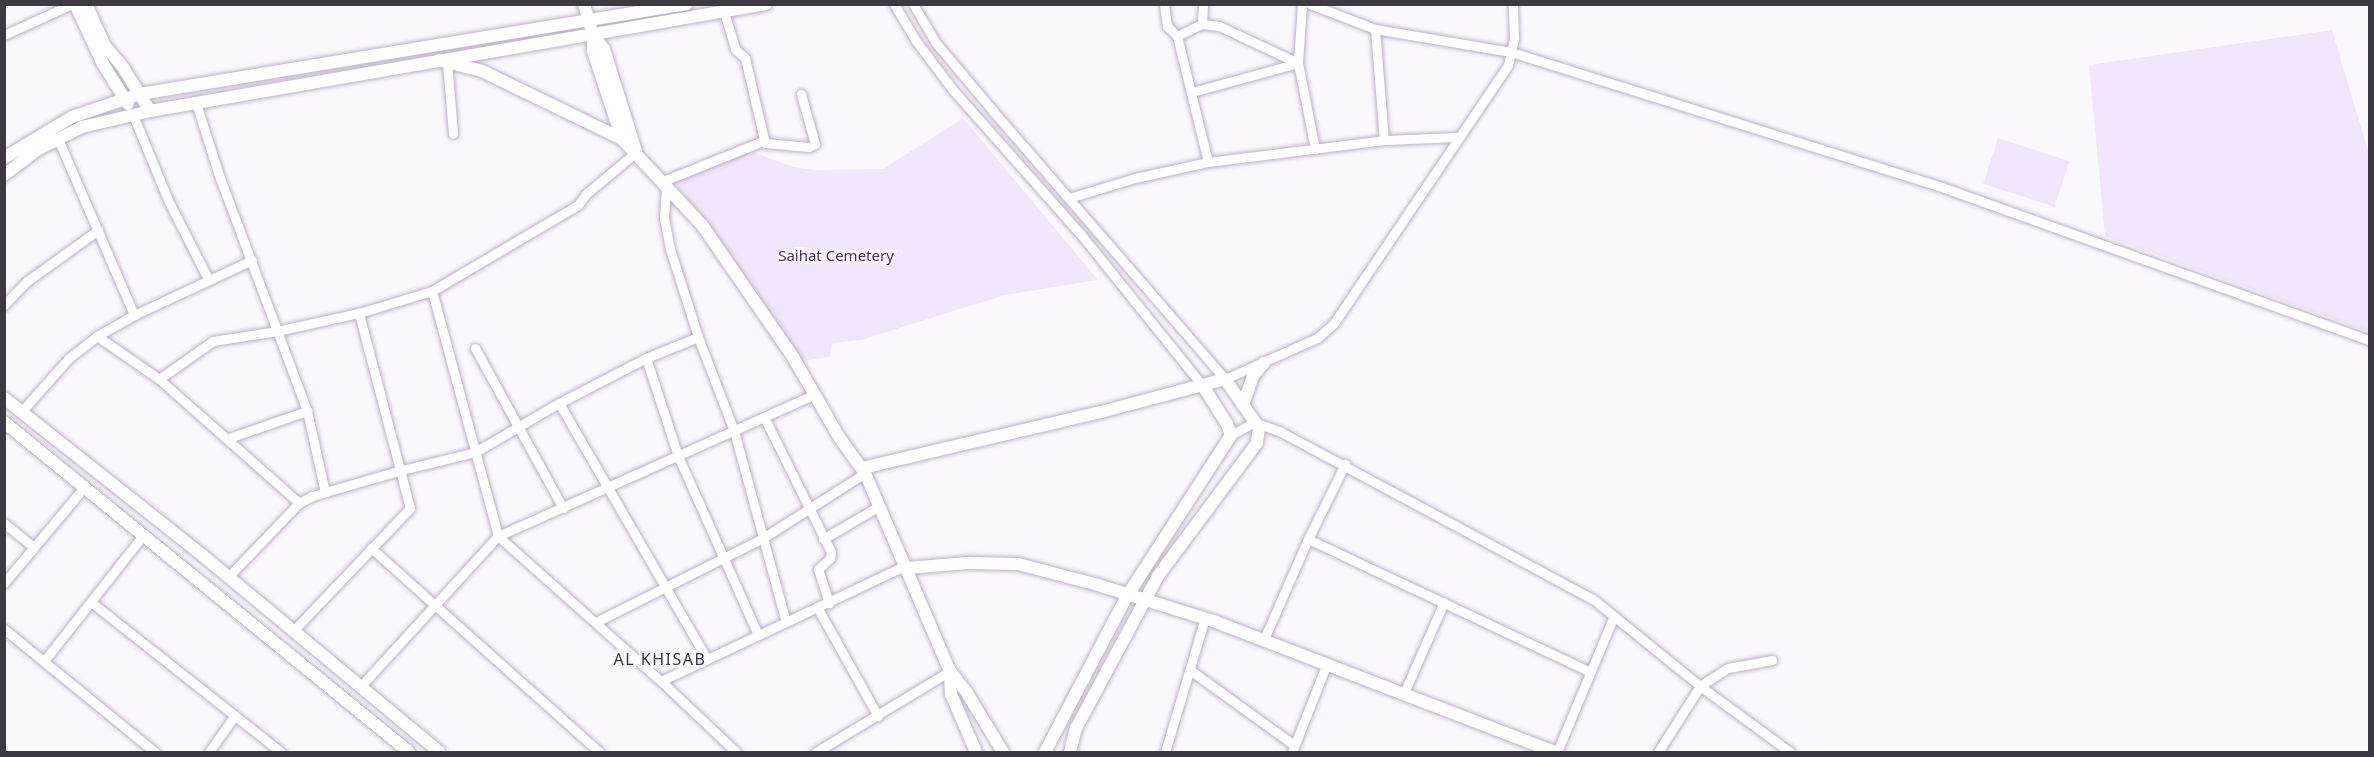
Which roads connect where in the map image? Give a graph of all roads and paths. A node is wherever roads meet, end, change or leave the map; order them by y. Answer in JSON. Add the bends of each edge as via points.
{"nodes":[{"id":1,"x":74,"y":4,"type":"edge"},
{"id":2,"x":86,"y":4,"type":"edge"},
{"id":3,"x":584,"y":4,"type":"edge"},
{"id":4,"x":687,"y":4,"type":"edge"},
{"id":5,"x":766,"y":4,"type":"edge"},
{"id":6,"x":894,"y":4,"type":"edge"},
{"id":7,"x":913,"y":4,"type":"edge"},
{"id":8,"x":1164,"y":4,"type":"edge"},
{"id":9,"x":1203,"y":4,"type":"edge"},
{"id":10,"x":1302,"y":4,"type":"edge"},
{"id":11,"x":1310,"y":4,"type":"edge"},
{"id":12,"x":1513,"y":4,"type":"edge"},
{"id":13,"x":724,"y":12,"type":"junction"},
{"id":14,"x":589,"y":21,"type":"junction"},
{"id":15,"x":1202,"y":24,"type":"junction"},
{"id":16,"x":1375,"y":29,"type":"junction"},
{"id":17,"x":4,"y":35,"type":"edge"},
{"id":18,"x":593,"y":35,"type":"junction"},
{"id":19,"x":1177,"y":36,"type":"junction"},
{"id":20,"x":1511,"y":52,"type":"junction"},
{"id":21,"x":443,"y":61,"type":"junction"},
{"id":22,"x":1298,"y":63,"type":"junction"},
{"id":23,"x":1192,"y":92,"type":"junction"},
{"id":24,"x":140,"y":94,"type":"junction"},
{"id":25,"x":801,"y":94,"type":"dead end"},
{"id":26,"x":125,"y":98,"type":"junction"},
{"id":27,"x":196,"y":103,"type":"junction"},
{"id":28,"x":150,"y":111,"type":"junction"},
{"id":29,"x":133,"y":115,"type":"junction"},
{"id":30,"x":453,"y":134,"type":"dead end"},
{"id":31,"x":1458,"y":137,"type":"junction"},
{"id":32,"x":58,"y":139,"type":"junction"},
{"id":33,"x":622,"y":139,"type":"junction"},
{"id":34,"x":1384,"y":140,"type":"junction"},
{"id":35,"x":763,"y":141,"type":"junction"},
{"id":36,"x":1315,"y":149,"type":"junction"},
{"id":37,"x":636,"y":152,"type":"junction"},
{"id":38,"x":4,"y":158,"type":"edge"},
{"id":39,"x":1208,"y":162,"type":"junction"},
{"id":40,"x":4,"y":175,"type":"edge"},
{"id":41,"x":664,"y":186,"type":"junction"},
{"id":42,"x":1069,"y":198,"type":"junction"},
{"id":43,"x":98,"y":230,"type":"junction"},
{"id":44,"x":252,"y":260,"type":"junction"},
{"id":45,"x":208,"y":279,"type":"junction"},
{"id":46,"x":432,"y":291,"type":"junction"},
{"id":47,"x":4,"y":304,"type":"edge"},
{"id":48,"x":359,"y":313,"type":"junction"},
{"id":49,"x":134,"y":315,"type":"junction"},
{"id":50,"x":277,"y":331,"type":"junction"},
{"id":51,"x":97,"y":336,"type":"junction"},
{"id":52,"x":698,"y":337,"type":"junction"},
{"id":53,"x":2370,"y":340,"type":"edge"},
{"id":54,"x":475,"y":348,"type":"dead end"},
{"id":55,"x":646,"y":358,"type":"junction"},
{"id":56,"x":1264,"y":363,"type":"junction"},
{"id":57,"x":159,"y":379,"type":"junction"},
{"id":58,"x":1225,"y":379,"type":"junction"},
{"id":59,"x":1203,"y":387,"type":"junction"},
{"id":60,"x":815,"y":394,"type":"junction"},
{"id":61,"x":4,"y":398,"type":"edge"},
{"id":62,"x":559,"y":403,"type":"junction"},
{"id":63,"x":1243,"y":405,"type":"junction"},
{"id":64,"x":307,"y":411,"type":"junction"},
{"id":65,"x":21,"y":412,"type":"junction"},
{"id":66,"x":764,"y":417,"type":"junction"},
{"id":67,"x":4,"y":422,"type":"edge"},
{"id":68,"x":1254,"y":422,"type":"junction"},
{"id":69,"x":518,"y":427,"type":"junction"},
{"id":70,"x":734,"y":431,"type":"junction"},
{"id":71,"x":1231,"y":435,"type":"junction"},
{"id":72,"x":229,"y":438,"type":"junction"},
{"id":73,"x":475,"y":452,"type":"junction"},
{"id":74,"x":678,"y":456,"type":"junction"},
{"id":75,"x":1345,"y":464,"type":"junction"},
{"id":76,"x":398,"y":471,"type":"junction"},
{"id":77,"x":863,"y":471,"type":"junction"},
{"id":78,"x":84,"y":486,"type":"junction"},
{"id":79,"x":608,"y":486,"type":"junction"},
{"id":80,"x":325,"y":492,"type":"junction"},
{"id":81,"x":299,"y":502,"type":"junction"},
{"id":82,"x":879,"y":506,"type":"junction"},
{"id":83,"x":563,"y":508,"type":"junction"},
{"id":84,"x":809,"y":511,"type":"junction"},
{"id":85,"x":4,"y":523,"type":"edge"},
{"id":86,"x":144,"y":534,"type":"junction"},
{"id":87,"x":498,"y":537,"type":"junction"},
{"id":88,"x":763,"y":538,"type":"junction"},
{"id":89,"x":823,"y":539,"type":"junction"},
{"id":90,"x":1308,"y":539,"type":"junction"},
{"id":91,"x":34,"y":547,"type":"junction"},
{"id":92,"x":371,"y":549,"type":"junction"},
{"id":93,"x":724,"y":558,"type":"junction"},
{"id":94,"x":907,"y":567,"type":"junction"},
{"id":95,"x":228,"y":577,"type":"junction"},
{"id":96,"x":4,"y":583,"type":"edge"},
{"id":97,"x":667,"y":587,"type":"junction"},
{"id":98,"x":1127,"y":596,"type":"junction"},
{"id":99,"x":1144,"y":600,"type":"junction"},
{"id":100,"x":91,"y":602,"type":"junction"},
{"id":101,"x":1444,"y":602,"type":"junction"},
{"id":102,"x":829,"y":603,"type":"junction"},
{"id":103,"x":434,"y":605,"type":"junction"},
{"id":104,"x":818,"y":607,"type":"junction"},
{"id":105,"x":1614,"y":616,"type":"junction"},
{"id":106,"x":1205,"y":618,"type":"junction"},
{"id":107,"x":596,"y":622,"type":"junction"},
{"id":108,"x":786,"y":622,"type":"junction"},
{"id":109,"x":4,"y":629,"type":"edge"},
{"id":110,"x":293,"y":631,"type":"junction"},
{"id":111,"x":758,"y":635,"type":"junction"},
{"id":112,"x":1264,"y":639,"type":"junction"},
{"id":113,"x":707,"y":659,"type":"junction"},
{"id":114,"x":1772,"y":660,"type":"dead end"},
{"id":115,"x":44,"y":661,"type":"junction"},
{"id":116,"x":1327,"y":663,"type":"junction"},
{"id":117,"x":1190,"y":670,"type":"junction"},
{"id":118,"x":950,"y":671,"type":"junction"},
{"id":119,"x":1589,"y":671,"type":"junction"},
{"id":120,"x":661,"y":681,"type":"junction"},
{"id":121,"x":1700,"y":686,"type":"junction"},
{"id":122,"x":360,"y":687,"type":"junction"},
{"id":123,"x":1404,"y":693,"type":"junction"},
{"id":124,"x":235,"y":715,"type":"junction"},
{"id":125,"x":878,"y":716,"type":"junction"},
{"id":126,"x":1293,"y":749,"type":"edge"},
{"id":127,"x":155,"y":753,"type":"edge"},
{"id":128,"x":209,"y":753,"type":"edge"},
{"id":129,"x":281,"y":753,"type":"edge"},
{"id":130,"x":409,"y":753,"type":"edge"},
{"id":131,"x":439,"y":753,"type":"edge"},
{"id":132,"x":599,"y":753,"type":"edge"},
{"id":133,"x":736,"y":753,"type":"edge"},
{"id":134,"x":816,"y":753,"type":"edge"},
{"id":135,"x":976,"y":753,"type":"edge"},
{"id":136,"x":1002,"y":753,"type":"edge"},
{"id":137,"x":1045,"y":753,"type":"edge"},
{"id":138,"x":1070,"y":753,"type":"edge"},
{"id":139,"x":1165,"y":753,"type":"edge"},
{"id":140,"x":1556,"y":753,"type":"edge"},
{"id":141,"x":1658,"y":753,"type":"edge"},
{"id":142,"x":1790,"y":753,"type":"edge"}],
"edges":[{"from":1,"to":17,"type":"street"},
{"from":1,"to":26,"type":"main road","via":[[103,64]]},
{"from":2,"to":24,"type":"main road","via":[[105,46]]},
{"from":3,"to":14,"type":"main road"},
{"from":4,"to":14,"type":"main road"},
{"from":5,"to":13,"type":"main road"},
{"from":6,"to":59,"type":"street","via":[[953,90],[1083,237]]},
{"from":7,"to":42,"type":"street","via":[[936,43]]},
{"from":8,"to":19,"type":"street","via":[[1167,26]]},
{"from":9,"to":15,"type":"street"},
{"from":10,"to":22,"type":"street"},
{"from":11,"to":16,"type":"street"},
{"from":12,"to":20,"type":"street"},
{"from":13,"to":18,"type":"main road"},
{"from":13,"to":35,"type":"street","via":[[735,49],[745,58]]},
{"from":14,"to":18,"type":"main road"},
{"from":14,"to":24,"type":"main road"},
{"from":15,"to":19,"type":"street"},
{"from":15,"to":22,"type":"street","via":[[1219,26]]},
{"from":16,"to":20,"type":"street"},
{"from":16,"to":34,"type":"street"},
{"from":18,"to":21,"type":"main road"},
{"from":18,"to":33,"type":"main road","via":[[593,51]]},
{"from":18,"to":37,"type":"main road","via":[[604,49]]},
{"from":19,"to":23,"type":"street"},
{"from":20,"to":31,"type":"street","via":[[1508,65]]},
{"from":20,"to":53,"type":"street","via":[[1939,186]]},
{"from":21,"to":27,"type":"main road"},
{"from":21,"to":30,"type":"street"},
{"from":21,"to":33,"type":"main road","via":[[482,71]]},
{"from":22,"to":23,"type":"street"},
{"from":22,"to":36,"type":"street"},
{"from":23,"to":39,"type":"street"},
{"from":24,"to":26,"type":"main road"},
{"from":24,"to":28,"type":"main road"},
{"from":25,"to":35,"type":"street","via":[[815,139],[813,146],[769,145]]},
{"from":26,"to":29,"type":"main road"},
{"from":26,"to":38,"type":"main road","via":[[72,117]]},
{"from":27,"to":28,"type":"main road"},
{"from":27,"to":44,"type":"street"},
{"from":28,"to":29,"type":"main road"},
{"from":29,"to":32,"type":"main road","via":[[82,128]]},
{"from":29,"to":45,"type":"street","via":[[168,200]]},
{"from":31,"to":34,"type":"street"},
{"from":31,"to":56,"type":"street","via":[[1334,323],[1317,338]]},
{"from":32,"to":40,"type":"main road"},
{"from":32,"to":43,"type":"street"},
{"from":33,"to":37,"type":"main road"},
{"from":34,"to":36,"type":"street"},
{"from":35,"to":41,"type":"street"},
{"from":36,"to":39,"type":"street"},
{"from":37,"to":41,"type":"main road"},
{"from":37,"to":46,"type":"street","via":[[578,205]]},
{"from":39,"to":42,"type":"street"},
{"from":41,"to":52,"type":"street","via":[[664,218],[670,249]]},
{"from":41,"to":60,"type":"main road","via":[[702,225],[734,268]]},
{"from":42,"to":58,"type":"street"},
{"from":43,"to":47,"type":"street","via":[[26,282]]},
{"from":43,"to":49,"type":"street"},
{"from":44,"to":45,"type":"street"},
{"from":44,"to":50,"type":"street"},
{"from":45,"to":49,"type":"street"},
{"from":46,"to":48,"type":"street"},
{"from":46,"to":73,"type":"street"},
{"from":48,"to":50,"type":"street"},
{"from":48,"to":76,"type":"street"},
{"from":49,"to":51,"type":"street"},
{"from":50,"to":57,"type":"street","via":[[213,341]]},
{"from":50,"to":64,"type":"street"},
{"from":51,"to":57,"type":"street"},
{"from":51,"to":65,"type":"street","via":[[69,358]]},
{"from":52,"to":55,"type":"street"},
{"from":52,"to":70,"type":"street"},
{"from":54,"to":69,"type":"street"},
{"from":55,"to":62,"type":"street"},
{"from":55,"to":74,"type":"street"},
{"from":56,"to":58,"type":"street"},
{"from":56,"to":63,"type":"main road","via":[[1253,376]]},
{"from":57,"to":72,"type":"street"},
{"from":58,"to":59,"type":"main road"},
{"from":58,"to":63,"type":"main road"},
{"from":59,"to":71,"type":"main road"},
{"from":59,"to":77,"type":"main road"},
{"from":60,"to":66,"type":"street"},
{"from":60,"to":77,"type":"main road"},
{"from":61,"to":65,"type":"main road"},
{"from":62,"to":69,"type":"street"},
{"from":62,"to":79,"type":"street"},
{"from":63,"to":68,"type":"main road"},
{"from":64,"to":72,"type":"street"},
{"from":64,"to":80,"type":"street"},
{"from":65,"to":95,"type":"main road"},
{"from":66,"to":70,"type":"street"},
{"from":66,"to":84,"type":"street"},
{"from":67,"to":78,"type":"main road"},
{"from":68,"to":71,"type":"street"},
{"from":68,"to":75,"type":"street"},
{"from":68,"to":99,"type":"main road","via":[[1259,428],[1257,443]]},
{"from":69,"to":73,"type":"street"},
{"from":69,"to":83,"type":"street"},
{"from":70,"to":74,"type":"street"},
{"from":70,"to":88,"type":"street"},
{"from":71,"to":98,"type":"main road"},
{"from":72,"to":81,"type":"street"},
{"from":73,"to":76,"type":"street"},
{"from":73,"to":87,"type":"street"},
{"from":74,"to":79,"type":"street"},
{"from":74,"to":93,"type":"street"},
{"from":75,"to":90,"type":"street"},
{"from":75,"to":105,"type":"street","via":[[1593,599]]},
{"from":76,"to":80,"type":"street"},
{"from":76,"to":92,"type":"street","via":[[410,508]]},
{"from":77,"to":82,"type":"main road"},
{"from":77,"to":84,"type":"street"},
{"from":78,"to":86,"type":"main road"},
{"from":78,"to":91,"type":"street"},
{"from":79,"to":83,"type":"street"},
{"from":79,"to":97,"type":"street"},
{"from":80,"to":81,"type":"street"},
{"from":81,"to":95,"type":"street"},
{"from":82,"to":89,"type":"street"},
{"from":82,"to":94,"type":"main road"},
{"from":83,"to":87,"type":"street"},
{"from":84,"to":88,"type":"street"},
{"from":84,"to":89,"type":"street"},
{"from":85,"to":91,"type":"street"},
{"from":86,"to":100,"type":"street"},
{"from":86,"to":130,"type":"main road"},
{"from":87,"to":103,"type":"street"},
{"from":87,"to":107,"type":"street"},
{"from":88,"to":93,"type":"street"},
{"from":88,"to":108,"type":"street"},
{"from":89,"to":102,"type":"street","via":[[831,555],[818,572]]},
{"from":90,"to":101,"type":"street"},
{"from":90,"to":112,"type":"street"},
{"from":91,"to":96,"type":"street"},
{"from":92,"to":103,"type":"street"},
{"from":92,"to":110,"type":"street"},
{"from":93,"to":97,"type":"street"},
{"from":93,"to":111,"type":"street"},
{"from":94,"to":98,"type":"main road","via":[[1018,564]]},
{"from":94,"to":102,"type":"street"},
{"from":94,"to":118,"type":"main road"},
{"from":95,"to":110,"type":"main road"},
{"from":97,"to":107,"type":"street"},
{"from":97,"to":113,"type":"street"},
{"from":98,"to":99,"type":"main road"},
{"from":98,"to":137,"type":"main road"},
{"from":99,"to":106,"type":"main road"},
{"from":99,"to":138,"type":"main road","via":[[1077,728]]},
{"from":100,"to":115,"type":"street"},
{"from":100,"to":124,"type":"street"},
{"from":101,"to":119,"type":"street"},
{"from":101,"to":123,"type":"street"},
{"from":102,"to":104,"type":"street"},
{"from":103,"to":122,"type":"street"},
{"from":103,"to":132,"type":"street"},
{"from":104,"to":108,"type":"street"},
{"from":104,"to":125,"type":"street"},
{"from":105,"to":119,"type":"street"},
{"from":105,"to":121,"type":"street"},
{"from":106,"to":112,"type":"main road"},
{"from":106,"to":117,"type":"street"},
{"from":107,"to":120,"type":"street"},
{"from":108,"to":111,"type":"street"},
{"from":109,"to":115,"type":"street"},
{"from":110,"to":122,"type":"main road"},
{"from":111,"to":113,"type":"street"},
{"from":112,"to":116,"type":"main road"},
{"from":113,"to":120,"type":"street"},
{"from":114,"to":121,"type":"street","via":[[1728,668]]},
{"from":115,"to":127,"type":"street"},
{"from":116,"to":123,"type":"main road"},
{"from":116,"to":126,"type":"street"},
{"from":117,"to":126,"type":"street"},
{"from":117,"to":139,"type":"street"},
{"from":118,"to":125,"type":"street"},
{"from":118,"to":135,"type":"main road","via":[[951,694]]},
{"from":118,"to":136,"type":"main road"},
{"from":119,"to":140,"type":"street"},
{"from":120,"to":133,"type":"street"},
{"from":121,"to":141,"type":"street"},
{"from":121,"to":142,"type":"street"},
{"from":122,"to":131,"type":"main road"},
{"from":123,"to":140,"type":"main road"},
{"from":124,"to":128,"type":"street"},
{"from":124,"to":129,"type":"street"},
{"from":125,"to":134,"type":"street"}]}
